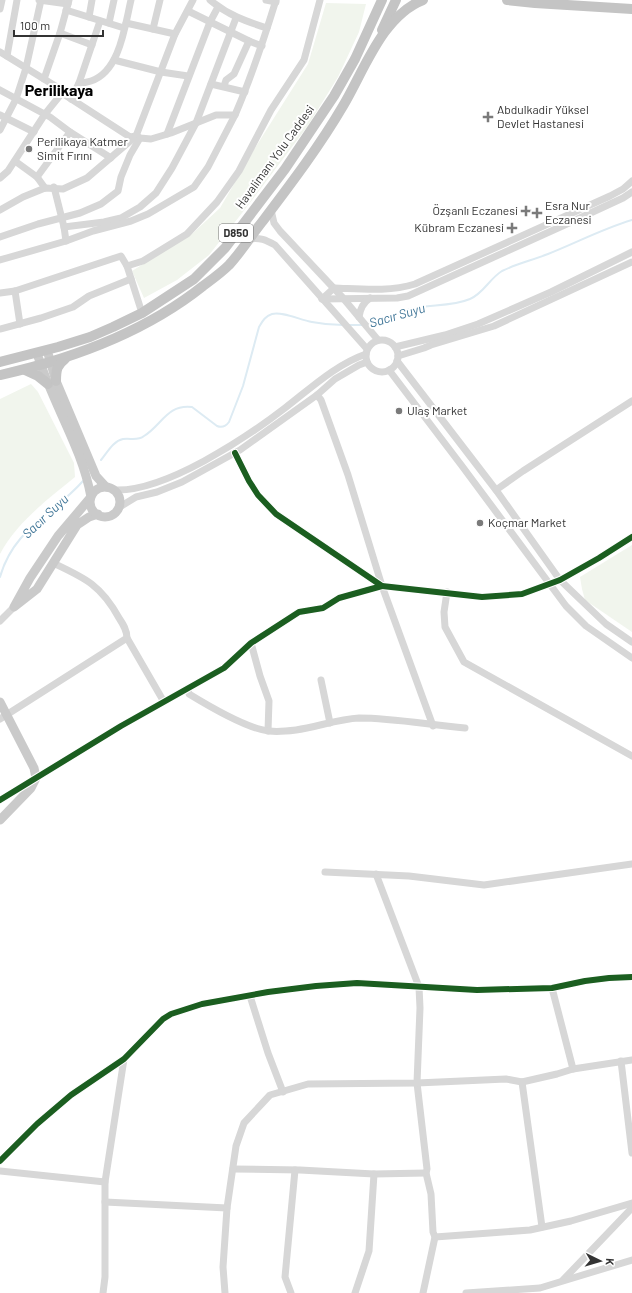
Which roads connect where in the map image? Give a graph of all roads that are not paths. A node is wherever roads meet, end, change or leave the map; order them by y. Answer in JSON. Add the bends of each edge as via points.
{"nodes":[{"id":1,"x":2,"y":0,"type":"edge"},
{"id":2,"x":17,"y":0,"type":"edge"},
{"id":3,"x":40,"y":0,"type":"edge"},
{"id":4,"x":92,"y":0,"type":"edge"},
{"id":5,"x":114,"y":0,"type":"edge"},
{"id":6,"x":131,"y":0,"type":"edge"},
{"id":7,"x":160,"y":0,"type":"edge"},
{"id":8,"x":194,"y":0,"type":"edge"},
{"id":9,"x":210,"y":0,"type":"edge"},
{"id":10,"x":266,"y":0,"type":"edge"},
{"id":11,"x":320,"y":0,"type":"edge"},
{"id":12,"x":374,"y":0,"type":"edge"},
{"id":13,"x":382,"y":0,"type":"edge"},
{"id":14,"x":396,"y":0,"type":"edge"},
{"id":15,"x":423,"y":0,"type":"edge"},
{"id":16,"x":507,"y":0,"type":"edge"},
{"id":17,"x":276,"y":1,"type":"edge"},
{"id":18,"x":68,"y":5,"type":"edge"},
{"id":19,"x":218,"y":7,"type":"junction"},
{"id":20,"x":0,"y":9,"type":"edge"},
{"id":21,"x":632,"y":9,"type":"edge"},
{"id":22,"x":188,"y":11,"type":"junction"},
{"id":23,"x":89,"y":17,"type":"junction"},
{"id":24,"x":236,"y":18,"type":"junction"},
{"id":25,"x":100,"y":20,"type":"junction"},
{"id":26,"x":210,"y":22,"type":"junction"},
{"id":27,"x":109,"y":23,"type":"junction"},
{"id":28,"x":125,"y":26,"type":"junction"},
{"id":29,"x":267,"y":28,"type":"junction"},
{"id":30,"x":152,"y":29,"type":"junction"},
{"id":31,"x":230,"y":31,"type":"junction"},
{"id":32,"x":60,"y":33,"type":"junction"},
{"id":33,"x":367,"y":33,"type":"junction"},
{"id":34,"x":176,"y":34,"type":"junction"},
{"id":35,"x":249,"y":41,"type":"junction"},
{"id":36,"x":92,"y":44,"type":"junction"},
{"id":37,"x":262,"y":46,"type":"junction"},
{"id":38,"x":374,"y":50,"type":"junction"},
{"id":39,"x":0,"y":52,"type":"edge"},
{"id":40,"x":6,"y":56,"type":"junction"},
{"id":41,"x":114,"y":60,"type":"junction"},
{"id":42,"x":26,"y":68,"type":"junction"},
{"id":43,"x":161,"y":72,"type":"junction"},
{"id":44,"x":188,"y":76,"type":"junction"},
{"id":45,"x":44,"y":79,"type":"junction"},
{"id":46,"x":79,"y":83,"type":"junction"},
{"id":47,"x":210,"y":84,"type":"junction"},
{"id":48,"x":224,"y":86,"type":"junction"},
{"id":49,"x":0,"y":90,"type":"edge"},
{"id":50,"x":245,"y":92,"type":"junction"},
{"id":51,"x":62,"y":93,"type":"junction"},
{"id":52,"x":16,"y":99,"type":"junction"},
{"id":53,"x":71,"y":99,"type":"junction"},
{"id":54,"x":45,"y":114,"type":"junction"},
{"id":55,"x":235,"y":115,"type":"junction"},
{"id":56,"x":3,"y":117,"type":"edge"},
{"id":57,"x":196,"y":123,"type":"junction"},
{"id":58,"x":0,"y":130,"type":"edge"},
{"id":59,"x":34,"y":132,"type":"junction"},
{"id":60,"x":70,"y":132,"type":"junction"},
{"id":61,"x":167,"y":134,"type":"junction"},
{"id":62,"x":138,"y":137,"type":"junction"},
{"id":63,"x":111,"y":158,"type":"junction"},
{"id":64,"x":15,"y":161,"type":"junction"},
{"id":65,"x":1,"y":176,"type":"edge"},
{"id":66,"x":37,"y":177,"type":"junction"},
{"id":67,"x":632,"y":181,"type":"edge"},
{"id":68,"x":54,"y":187,"type":"junction"},
{"id":69,"x":45,"y":188,"type":"junction"},
{"id":70,"x":632,"y":192,"type":"edge"},
{"id":71,"x":142,"y":206,"type":"junction"},
{"id":72,"x":0,"y":210,"type":"edge"},
{"id":73,"x":271,"y":210,"type":"junction"},
{"id":74,"x":148,"y":214,"type":"junction"},
{"id":75,"x":62,"y":218,"type":"junction"},
{"id":76,"x":64,"y":227,"type":"junction"},
{"id":77,"x":0,"y":237,"type":"edge"},
{"id":78,"x":249,"y":239,"type":"junction"},
{"id":79,"x":66,"y":241,"type":"junction"},
{"id":80,"x":632,"y":252,"type":"edge"},
{"id":81,"x":0,"y":260,"type":"edge"},
{"id":82,"x":632,"y":262,"type":"edge"},
{"id":83,"x":127,"y":266,"type":"junction"},
{"id":84,"x":131,"y":279,"type":"junction"},
{"id":85,"x":334,"y":288,"type":"junction"},
{"id":86,"x":14,"y":291,"type":"junction"},
{"id":87,"x":0,"y":293,"type":"edge"},
{"id":88,"x":322,"y":298,"type":"junction"},
{"id":89,"x":344,"y":298,"type":"junction"},
{"id":90,"x":370,"y":298,"type":"junction"},
{"id":91,"x":142,"y":313,"type":"junction"},
{"id":92,"x":359,"y":317,"type":"junction"},
{"id":93,"x":20,"y":324,"type":"junction"},
{"id":94,"x":0,"y":329,"type":"edge"},
{"id":95,"x":378,"y":340,"type":"junction"},
{"id":96,"x":395,"y":347,"type":"junction"},
{"id":97,"x":367,"y":351,"type":"junction"},
{"id":98,"x":42,"y":352,"type":"junction"},
{"id":99,"x":65,"y":359,"type":"junction"},
{"id":100,"x":398,"y":359,"type":"junction"},
{"id":101,"x":0,"y":362,"type":"edge"},
{"id":102,"x":367,"y":362,"type":"junction"},
{"id":103,"x":46,"y":364,"type":"junction"},
{"id":104,"x":25,"y":370,"type":"junction"},
{"id":105,"x":389,"y":370,"type":"junction"},
{"id":106,"x":0,"y":375,"type":"edge"},
{"id":107,"x":52,"y":382,"type":"junction"},
{"id":108,"x":317,"y":395,"type":"junction"},
{"id":109,"x":631,"y":403,"type":"edge"},
{"id":110,"x":235,"y":453,"type":"junction"},
{"id":111,"x":106,"y":487,"type":"junction"},
{"id":112,"x":115,"y":490,"type":"junction"},
{"id":113,"x":496,"y":490,"type":"junction"},
{"id":114,"x":91,"y":498,"type":"junction"},
{"id":115,"x":118,"y":508,"type":"junction"},
{"id":116,"x":98,"y":514,"type":"junction"},
{"id":117,"x":632,"y":537,"type":"edge"},
{"id":118,"x":53,"y":563,"type":"junction"},
{"id":119,"x":560,"y":580,"type":"junction"},
{"id":120,"x":549,"y":584,"type":"junction"},
{"id":121,"x":382,"y":586,"type":"junction"},
{"id":122,"x":446,"y":592,"type":"junction"},
{"id":123,"x":14,"y":607,"type":"junction"},
{"id":124,"x":0,"y":621,"type":"edge"},
{"id":125,"x":127,"y":638,"type":"junction"},
{"id":126,"x":632,"y":642,"type":"edge"},
{"id":127,"x":251,"y":643,"type":"junction"},
{"id":128,"x":632,"y":658,"type":"edge"},
{"id":129,"x":321,"y":680,"type":"dead end"},
{"id":130,"x":188,"y":688,"type":"junction"},
{"id":131,"x":0,"y":702,"type":"edge"},
{"id":132,"x":164,"y":702,"type":"junction"},
{"id":133,"x":3,"y":717,"type":"edge"},
{"id":134,"x":330,"y":723,"type":"junction"},
{"id":135,"x":432,"y":726,"type":"junction"},
{"id":136,"x":464,"y":728,"type":"dead end"},
{"id":137,"x":268,"y":731,"type":"junction"},
{"id":138,"x":632,"y":756,"type":"edge"},
{"id":139,"x":36,"y":778,"type":"junction"},
{"id":140,"x":0,"y":800,"type":"edge"},
{"id":141,"x":0,"y":820,"type":"edge"},
{"id":142,"x":632,"y":864,"type":"edge"},
{"id":143,"x":325,"y":872,"type":"dead end"},
{"id":144,"x":376,"y":874,"type":"junction"},
{"id":145,"x":632,"y":977,"type":"edge"},
{"id":146,"x":419,"y":987,"type":"junction"},
{"id":147,"x":552,"y":988,"type":"junction"},
{"id":148,"x":250,"y":996,"type":"junction"},
{"id":149,"x":124,"y":1058,"type":"junction"},
{"id":150,"x":632,"y":1060,"type":"edge"},
{"id":151,"x":621,"y":1061,"type":"junction"},
{"id":152,"x":573,"y":1069,"type":"junction"},
{"id":153,"x":522,"y":1082,"type":"junction"},
{"id":154,"x":417,"y":1083,"type":"junction"},
{"id":155,"x":283,"y":1092,"type":"junction"},
{"id":156,"x":632,"y":1153,"type":"edge"},
{"id":157,"x":0,"y":1161,"type":"edge"},
{"id":158,"x":233,"y":1169,"type":"junction"},
{"id":159,"x":295,"y":1170,"type":"junction"},
{"id":160,"x":0,"y":1171,"type":"edge"},
{"id":161,"x":426,"y":1173,"type":"junction"},
{"id":162,"x":374,"y":1174,"type":"junction"},
{"id":163,"x":105,"y":1182,"type":"junction"},
{"id":164,"x":105,"y":1202,"type":"junction"},
{"id":165,"x":632,"y":1203,"type":"edge"},
{"id":166,"x":227,"y":1208,"type":"junction"},
{"id":167,"x":632,"y":1208,"type":"edge"},
{"id":168,"x":542,"y":1227,"type":"junction"},
{"id":169,"x":435,"y":1237,"type":"junction"},
{"id":170,"x":632,"y":1260,"type":"edge"},
{"id":171,"x":563,"y":1280,"type":"junction"},
{"id":172,"x":540,"y":1291,"type":"edge"},
{"id":173,"x":103,"y":1293,"type":"edge"},
{"id":174,"x":225,"y":1293,"type":"edge"},
{"id":175,"x":291,"y":1293,"type":"edge"},
{"id":176,"x":356,"y":1293,"type":"edge"},
{"id":177,"x":422,"y":1293,"type":"edge"},
{"id":178,"x":466,"y":1293,"type":"edge"}],
"edges":[{"from":1,"to":20,"type":"street"},
{"from":2,"to":40,"type":"street"},
{"from":3,"to":18,"type":"street"},
{"from":3,"to":42,"type":"street"},
{"from":4,"to":23,"type":"street"},
{"from":5,"to":27,"type":"street"},
{"from":6,"to":28,"type":"street"},
{"from":7,"to":30,"type":"street"},
{"from":8,"to":22,"type":"street"},
{"from":9,"to":19,"type":"street"},
{"from":10,"to":17,"type":"street"},
{"from":11,"to":83,"type":"street","via":[[304,60],[271,110],[239,171],[217,202],[187,234],[142,261]]},
{"from":12,"to":33,"type":"highway"},
{"from":13,"to":33,"type":"highway","name":"Havalimanı Yolu Caddesi","number":"D850"},
{"from":14,"to":38,"type":"highway","number":"D850"},
{"from":15,"to":38,"type":"highway","via":[[410,7],[393,22]]},
{"from":16,"to":21,"type":"highway"},
{"from":17,"to":29,"type":"street"},
{"from":18,"to":23,"type":"street"},
{"from":18,"to":32,"type":"street"},
{"from":19,"to":24,"type":"street"},
{"from":19,"to":26,"type":"street"},
{"from":22,"to":26,"type":"street"},
{"from":22,"to":34,"type":"street"},
{"from":23,"to":25,"type":"street"},
{"from":24,"to":29,"type":"street"},
{"from":24,"to":31,"type":"street"},
{"from":25,"to":27,"type":"street"},
{"from":25,"to":36,"type":"street"},
{"from":26,"to":31,"type":"street"},
{"from":26,"to":44,"type":"street"},
{"from":27,"to":28,"type":"street"},
{"from":28,"to":30,"type":"street"},
{"from":28,"to":41,"type":"street"},
{"from":29,"to":37,"type":"street"},
{"from":30,"to":34,"type":"street"},
{"from":31,"to":35,"type":"street"},
{"from":31,"to":47,"type":"street"},
{"from":32,"to":36,"type":"street"},
{"from":32,"to":45,"type":"street"},
{"from":33,"to":91,"type":"highway","name":"Havalimanı Yolu Caddesi","number":"D850","via":[[334,96],[285,168],[225,248],[194,280]]},
{"from":34,"to":43,"type":"street"},
{"from":35,"to":37,"type":"street"},
{"from":35,"to":48,"type":"street","via":[[234,74],[226,80]]},
{"from":36,"to":46,"type":"street"},
{"from":37,"to":50,"type":"street"},
{"from":38,"to":73,"type":"highway","number":"D850","via":[[343,106]]},
{"from":39,"to":40,"type":"street"},
{"from":40,"to":42,"type":"street"},
{"from":41,"to":43,"type":"street"},
{"from":41,"to":46,"type":"street","via":[[103,74],[92,81]]},
{"from":42,"to":45,"type":"street"},
{"from":42,"to":52,"type":"street"},
{"from":43,"to":44,"type":"street"},
{"from":43,"to":62,"type":"street"},
{"from":44,"to":61,"type":"street"},
{"from":45,"to":51,"type":"street"},
{"from":46,"to":53,"type":"street"},
{"from":47,"to":48,"type":"street"},
{"from":47,"to":57,"type":"street"},
{"from":48,"to":50,"type":"street"},
{"from":49,"to":52,"type":"street"},
{"from":50,"to":55,"type":"street"},
{"from":51,"to":53,"type":"street"},
{"from":51,"to":54,"type":"street"},
{"from":52,"to":54,"type":"street"},
{"from":52,"to":56,"type":"street"},
{"from":53,"to":62,"type":"street","via":[[130,137]]},
{"from":54,"to":59,"type":"street"},
{"from":54,"to":60,"type":"street"},
{"from":55,"to":57,"type":"street","via":[[216,115]]},
{"from":55,"to":74,"type":"street","via":[[208,168],[194,187]]},
{"from":56,"to":58,"type":"street"},
{"from":56,"to":59,"type":"street"},
{"from":57,"to":61,"type":"street"},
{"from":57,"to":71,"type":"street","via":[[156,193]]},
{"from":59,"to":64,"type":"street"},
{"from":60,"to":63,"type":"street"},
{"from":60,"to":66,"type":"street"},
{"from":61,"to":62,"type":"street","via":[[151,139]]},
{"from":62,"to":63,"type":"street"},
{"from":62,"to":75,"type":"street","via":[[121,177],[118,191],[101,204]]},
{"from":63,"to":68,"type":"street","via":[[87,178],[63,189]]},
{"from":64,"to":65,"type":"street"},
{"from":64,"to":66,"type":"street"},
{"from":66,"to":69,"type":"street"},
{"from":67,"to":85,"type":"street","via":[[610,196],[415,284],[379,290]]},
{"from":68,"to":69,"type":"street"},
{"from":68,"to":75,"type":"street"},
{"from":69,"to":72,"type":"street"},
{"from":70,"to":90,"type":"street","via":[[408,296]]},
{"from":71,"to":74,"type":"street"},
{"from":71,"to":76,"type":"street","via":[[121,218]]},
{"from":73,"to":78,"type":"highway","number":"D850"},
{"from":73,"to":85,"type":"street","via":[[274,223],[280,231]]},
{"from":74,"to":79,"type":"street","via":[[131,222],[93,231]]},
{"from":75,"to":76,"type":"street"},
{"from":75,"to":77,"type":"street"},
{"from":76,"to":79,"type":"street"},
{"from":78,"to":88,"type":"street","via":[[258,238],[275,245]]},
{"from":78,"to":99,"type":"highway","number":"D850","via":[[228,266],[164,314],[130,332]]},
{"from":79,"to":81,"type":"street"},
{"from":80,"to":96,"type":"street","via":[[478,324]]},
{"from":82,"to":100,"type":"street","via":[[494,326],[431,344]]},
{"from":83,"to":84,"type":"street"},
{"from":83,"to":86,"type":"street","via":[[121,256]]},
{"from":84,"to":91,"type":"street"},
{"from":84,"to":93,"type":"street","via":[[89,296],[73,307]]},
{"from":85,"to":88,"type":"street"},
{"from":85,"to":89,"type":"street"},
{"from":86,"to":87,"type":"street"},
{"from":86,"to":93,"type":"street"},
{"from":88,"to":89,"type":"street"},
{"from":88,"to":97,"type":"street"},
{"from":89,"to":90,"type":"street"},
{"from":89,"to":92,"type":"street"},
{"from":90,"to":92,"type":"street","via":[[365,301]]},
{"from":91,"to":98,"type":"highway","name":"Havalimanı Yolu Caddesi","number":"D850","via":[[90,337]]},
{"from":92,"to":95,"type":"street"},
{"from":93,"to":94,"type":"street"},
{"from":95,"to":96,"type":"street","via":[[388,341]]},
{"from":95,"to":97,"type":"street","via":[[370,345]]},
{"from":96,"to":100,"type":"street"},
{"from":97,"to":102,"type":"street"},
{"from":97,"to":112,"type":"street","via":[[323,378],[250,432],[183,472],[136,489]]},
{"from":98,"to":101,"type":"highway","name":"Havalimanı Yolu Caddesi","number":"D850"},
{"from":98,"to":103,"type":"main road"},
{"from":99,"to":103,"type":"highway","number":"D850"},
{"from":99,"to":107,"type":"highway","via":[[56,369]]},
{"from":100,"to":105,"type":"street"},
{"from":100,"to":113,"type":"street"},
{"from":102,"to":105,"type":"street","via":[[379,372]]},
{"from":102,"to":108,"type":"street","via":[[335,379]]},
{"from":103,"to":104,"type":"highway","number":"D850"},
{"from":103,"to":107,"type":"main road"},
{"from":104,"to":106,"type":"highway","number":"D850"},
{"from":104,"to":107,"type":"highway"},
{"from":105,"to":120,"type":"street"},
{"from":107,"to":111,"type":"main road","via":[[96,476]]},
{"from":107,"to":114,"type":"main road","via":[[85,470]]},
{"from":108,"to":110,"type":"street"},
{"from":108,"to":121,"type":"street","via":[[348,475]]},
{"from":109,"to":113,"type":"street"},
{"from":110,"to":115,"type":"street","via":[[182,482],[136,497]]},
{"from":110,"to":121,"type":"street","via":[[258,495],[276,514]]},
{"from":111,"to":112,"type":"main road"},
{"from":111,"to":114,"type":"main road","via":[[97,490]]},
{"from":112,"to":115,"type":"main road","via":[[120,499]]},
{"from":113,"to":119,"type":"street"},
{"from":114,"to":116,"type":"main road","via":[[92,507]]},
{"from":114,"to":123,"type":"main road","via":[[58,536]]},
{"from":115,"to":116,"type":"main road","via":[[111,515]]},
{"from":116,"to":118,"type":"main road","via":[[77,525]]},
{"from":117,"to":119,"type":"street"},
{"from":118,"to":123,"type":"main road","via":[[37,589]]},
{"from":118,"to":125,"type":"street","via":[[99,589],[111,602],[127,631]]},
{"from":119,"to":120,"type":"street"},
{"from":119,"to":126,"type":"street","via":[[606,624]]},
{"from":120,"to":122,"type":"street","via":[[522,594],[482,597]]},
{"from":120,"to":128,"type":"street","via":[[586,626]]},
{"from":121,"to":122,"type":"street"},
{"from":121,"to":127,"type":"street","via":[[339,598],[323,608],[299,612]]},
{"from":121,"to":135,"type":"street"},
{"from":122,"to":138,"type":"street","via":[[445,627],[464,662]]},
{"from":123,"to":124,"type":"street"},
{"from":125,"to":132,"type":"street"},
{"from":125,"to":133,"type":"street"},
{"from":127,"to":130,"type":"street","via":[[224,668]]},
{"from":127,"to":137,"type":"street","via":[[269,700]]},
{"from":129,"to":134,"type":"street"},
{"from":130,"to":132,"type":"street"},
{"from":130,"to":137,"type":"street","via":[[189,694],[206,705]]},
{"from":131,"to":133,"type":"main road"},
{"from":132,"to":139,"type":"street"},
{"from":133,"to":139,"type":"main road","via":[[34,768]]},
{"from":134,"to":135,"type":"street","via":[[357,718],[404,720]]},
{"from":134,"to":137,"type":"street","via":[[295,730]]},
{"from":135,"to":136,"type":"street"},
{"from":139,"to":140,"type":"street"},
{"from":139,"to":141,"type":"main road","via":[[31,788]]},
{"from":142,"to":144,"type":"street","via":[[484,885]]},
{"from":143,"to":144,"type":"street"},
{"from":144,"to":146,"type":"street"},
{"from":145,"to":147,"type":"street","via":[[601,979]]},
{"from":146,"to":147,"type":"street","via":[[477,990]]},
{"from":146,"to":148,"type":"street","via":[[357,983],[309,986]]},
{"from":146,"to":154,"type":"street"},
{"from":147,"to":152,"type":"street"},
{"from":148,"to":149,"type":"street","via":[[202,1004],[171,1014]]},
{"from":148,"to":155,"type":"street"},
{"from":149,"to":157,"type":"street","via":[[71,1095],[36,1124]]},
{"from":149,"to":163,"type":"street"},
{"from":150,"to":151,"type":"street"},
{"from":151,"to":152,"type":"street"},
{"from":151,"to":156,"type":"street"},
{"from":152,"to":153,"type":"street"},
{"from":153,"to":154,"type":"street","via":[[506,1079]]},
{"from":153,"to":168,"type":"street"},
{"from":154,"to":155,"type":"street","via":[[308,1084]]},
{"from":154,"to":161,"type":"street"},
{"from":155,"to":158,"type":"street","via":[[270,1096],[244,1123],[236,1146]]},
{"from":158,"to":159,"type":"street"},
{"from":158,"to":166,"type":"street"},
{"from":159,"to":162,"type":"street"},
{"from":159,"to":175,"type":"street","via":[[285,1277]]},
{"from":160,"to":163,"type":"street"},
{"from":161,"to":162,"type":"street"},
{"from":161,"to":169,"type":"street","via":[[431,1194]]},
{"from":162,"to":176,"type":"street","via":[[368,1251]]},
{"from":163,"to":164,"type":"street"},
{"from":164,"to":166,"type":"street"},
{"from":164,"to":173,"type":"street"},
{"from":165,"to":168,"type":"street"},
{"from":166,"to":174,"type":"street","via":[[223,1267]]},
{"from":167,"to":171,"type":"street"},
{"from":168,"to":169,"type":"street","via":[[515,1232]]},
{"from":169,"to":177,"type":"street"},
{"from":170,"to":171,"type":"street"},
{"from":171,"to":172,"type":"street"},
{"from":172,"to":178,"type":"street"}]}
